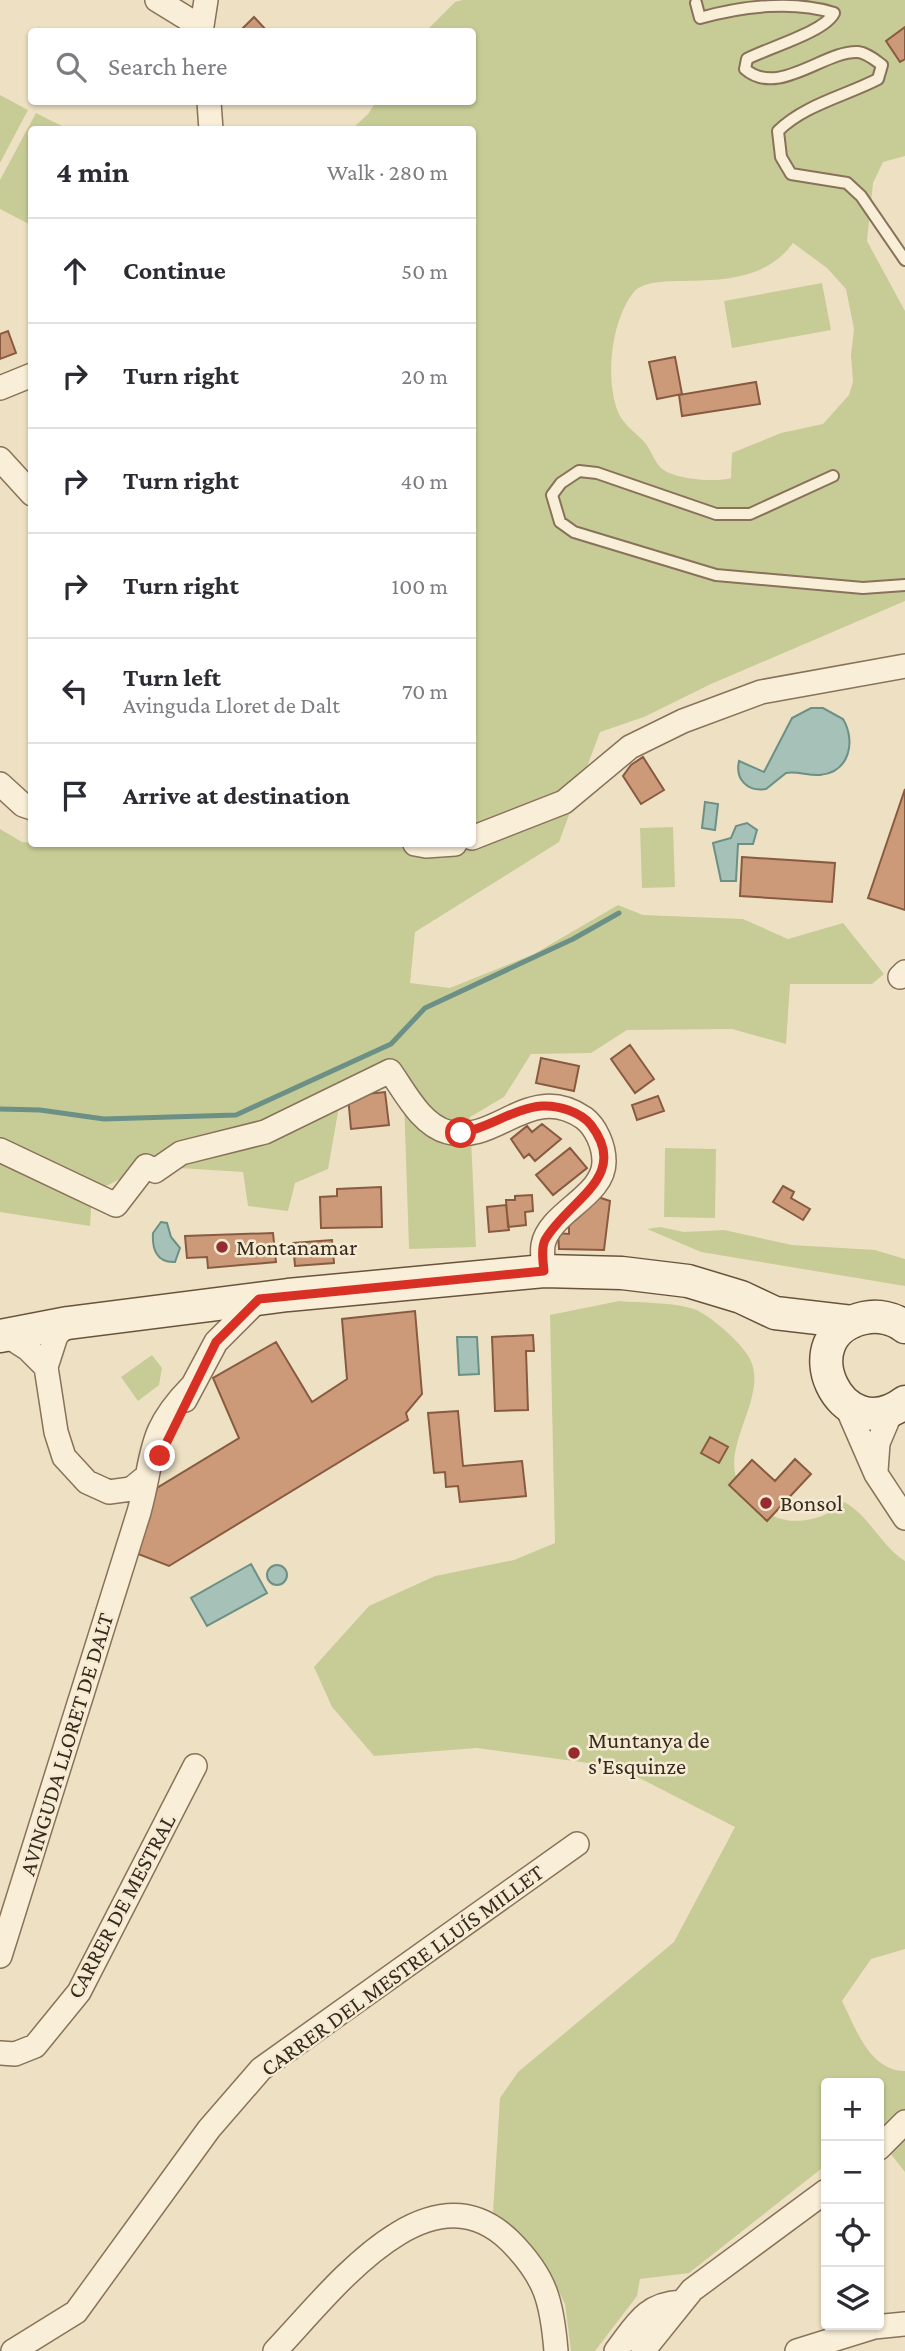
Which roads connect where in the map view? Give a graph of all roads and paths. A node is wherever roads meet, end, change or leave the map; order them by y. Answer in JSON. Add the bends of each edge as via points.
{"nodes":[{"id":1,"x":157,"y":0,"type":"edge"},
{"id":2,"x":205,"y":0,"type":"edge"},
{"id":3,"x":696,"y":3,"type":"dead end"},
{"id":4,"x":199,"y":28,"type":"edge"},
{"id":5,"x":201,"y":28,"type":"edge"},
{"id":6,"x":209,"y":105,"type":"edge"},
{"id":7,"x":212,"y":126,"type":"edge"},
{"id":8,"x":905,"y":260,"type":"edge"},
{"id":9,"x":28,"y":377,"type":"edge"},
{"id":10,"x":0,"y":388,"type":"edge"},
{"id":11,"x":0,"y":459,"type":"edge"},
{"id":12,"x":833,"y":476,"type":"dead end"},
{"id":13,"x":28,"y":490,"type":"edge"},
{"id":14,"x":905,"y":585,"type":"edge"},
{"id":15,"x":905,"y":666,"type":"edge"},
{"id":16,"x":0,"y":784,"type":"edge"},
{"id":17,"x":28,"y":807,"type":"edge"},
{"id":18,"x":476,"y":836,"type":"edge"},
{"id":19,"x":0,"y":1150,"type":"edge"},
{"id":20,"x":544,"y":1271,"type":"junction"},
{"id":21,"x":259,"y":1299,"type":"junction"},
{"id":22,"x":194,"y":1307,"type":"junction"},
{"id":23,"x":775,"y":1313,"type":"junction"},
{"id":24,"x":852,"y":1322,"type":"junction"},
{"id":25,"x":68,"y":1324,"type":"junction"},
{"id":26,"x":905,"y":1327,"type":"edge"},
{"id":27,"x":3,"y":1336,"type":"edge"},
{"id":28,"x":216,"y":1342,"type":"junction"},
{"id":29,"x":826,"y":1361,"type":"junction"},
{"id":30,"x":46,"y":1367,"type":"junction"},
{"id":31,"x":845,"y":1403,"type":"junction"},
{"id":32,"x":899,"y":1406,"type":"edge"},
{"id":33,"x":148,"y":1472,"type":"junction"},
{"id":34,"x":876,"y":1474,"type":"junction"},
{"id":35,"x":109,"y":1492,"type":"junction"},
{"id":36,"x":905,"y":1518,"type":"edge"},
{"id":37,"x":131,"y":1532,"type":"junction"},
{"id":38,"x":195,"y":1766,"type":"dead end"},
{"id":39,"x":577,"y":1844,"type":"dead end"},
{"id":40,"x":0,"y":1956,"type":"edge"},
{"id":41,"x":0,"y":2053,"type":"edge"},
{"id":42,"x":905,"y":2122,"type":"edge"},
{"id":43,"x":884,"y":2143,"type":"edge"},
{"id":44,"x":821,"y":2194,"type":"edge"},
{"id":45,"x":681,"y":2302,"type":"junction"},
{"id":46,"x":905,"y":2324,"type":"edge"},
{"id":47,"x":13,"y":2351,"type":"edge"},
{"id":48,"x":275,"y":2351,"type":"edge"},
{"id":49,"x":556,"y":2351,"type":"edge"},
{"id":50,"x":616,"y":2351,"type":"edge"},
{"id":51,"x":642,"y":2351,"type":"edge"},
{"id":52,"x":797,"y":2351,"type":"edge"}],
"edges":[{"from":1,"to":4,"type":"street"},
{"from":2,"to":5,"type":"street"},
{"from":3,"to":8,"type":"lane","via":[[700,19],[787,3],[815,4],[834,13],[817,28],[747,60],[745,69],[751,74],[764,78],[804,71],[860,52],[882,65],[878,79],[814,106],[785,124],[778,131],[781,157],[791,174],[847,183]]},
{"from":6,"to":7,"type":"street"},
{"from":9,"to":10,"type":"street"},
{"from":11,"to":13,"type":"street"},
{"from":12,"to":14,"type":"lane","via":[[750,514],[716,514],[579,471],[552,495],[560,522],[574,532],[716,575],[863,588]]},
{"from":15,"to":18,"type":"street","via":[[761,692],[683,721],[630,747],[564,802]]},
{"from":16,"to":17,"type":"street"},
{"from":19,"to":20,"type":"street","via":[[116,1205],[146,1166],[155,1171],[181,1153],[265,1132],[390,1071],[428,1121],[448,1132],[474,1130],[524,1110],[556,1106],[589,1122],[604,1161],[597,1183],[543,1242]]},
{"from":20,"to":21,"type":"main road"},
{"from":20,"to":23,"type":"main road","via":[[688,1281]]},
{"from":21,"to":22,"type":"main road"},
{"from":21,"to":28,"type":"street","name":"AVINGUDA LLORET DE DALT"},
{"from":22,"to":25,"type":"main road"},
{"from":22,"to":28,"type":"street","via":[[209,1318]]},
{"from":23,"to":24,"type":"main road"},
{"from":23,"to":29,"type":"main road"},
{"from":24,"to":26,"type":"main road","via":[[883,1317]]},
{"from":24,"to":29,"type":"main road","via":[[835,1335]]},
{"from":25,"to":27,"type":"main road"},
{"from":25,"to":30,"type":"street","via":[[56,1336]]},
{"from":27,"to":30,"type":"street","via":[[28,1349]]},
{"from":28,"to":33,"type":"street","name":"AVINGUDA LLORET DE DALT"},
{"from":29,"to":31,"type":"main road","via":[[829,1382]]},
{"from":30,"to":35,"type":"street","via":[[64,1457],[88,1482]]},
{"from":31,"to":32,"type":"main road","via":[[871,1413]]},
{"from":31,"to":34,"type":"street"},
{"from":32,"to":34,"type":"street","via":[[878,1443]]},
{"from":33,"to":35,"type":"street","via":[[131,1489]]},
{"from":33,"to":37,"type":"street","name":"AVINGUDA LLORET DE DALT"},
{"from":34,"to":36,"type":"street"},
{"from":35,"to":37,"type":"street","via":[[125,1511]]},
{"from":37,"to":40,"type":"street","name":"AVINGUDA LLORET DE DALT"},
{"from":38,"to":41,"type":"street","name":"CARRER DE MESTRAL","via":[[79,1992],[35,2046],[15,2054]]},
{"from":39,"to":47,"type":"street","name":"CARRER DEL MESTRE LLUÍS MILLET","via":[[261,2068],[209,2129],[76,2312]]},
{"from":42,"to":43,"type":"street"},
{"from":44,"to":45,"type":"street","via":[[710,2274]]},
{"from":45,"to":50,"type":"street","via":[[647,2312]]},
{"from":45,"to":51,"type":"street"},
{"from":46,"to":52,"type":"street","via":[[874,2327]]},
{"from":48,"to":49,"type":"street","via":[[385,2240],[418,2223],[452,2215],[485,2221],[531,2264],[549,2295]]}]}
